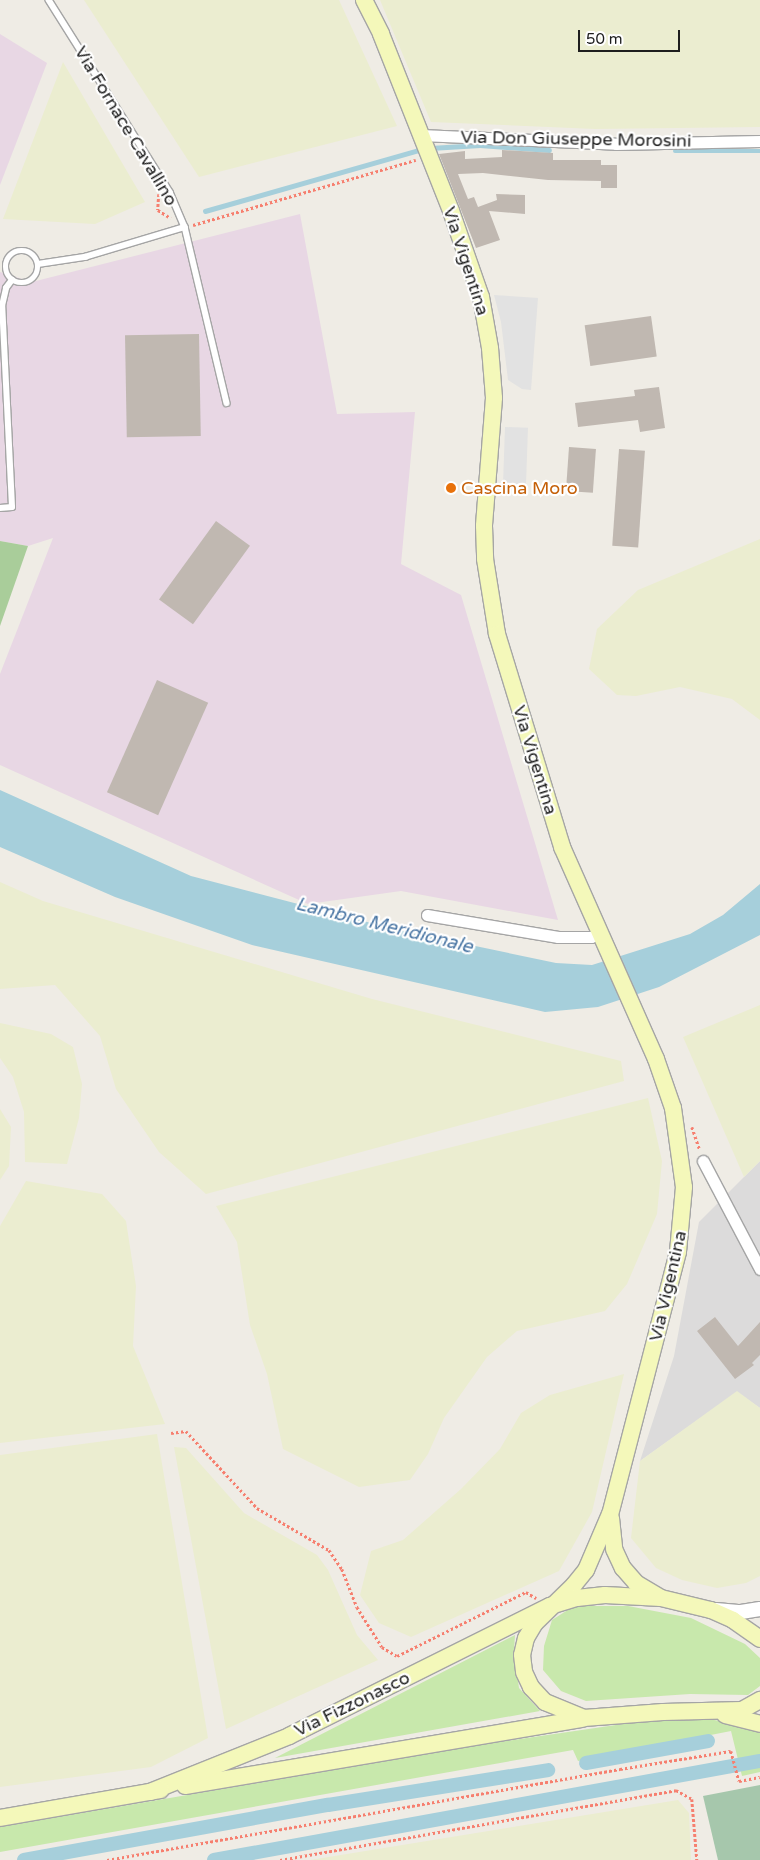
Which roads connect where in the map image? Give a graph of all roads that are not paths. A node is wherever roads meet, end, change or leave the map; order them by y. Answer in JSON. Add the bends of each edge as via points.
{"nodes":[{"id":1,"x":49,"y":0,"type":"edge"},
{"id":2,"x":364,"y":0,"type":"edge"},
{"id":3,"x":760,"y":141,"type":"edge"},
{"id":4,"x":425,"y":144,"type":"junction"},
{"id":5,"x":185,"y":227,"type":"junction"},
{"id":6,"x":0,"y":259,"type":"edge"},
{"id":7,"x":7,"y":261,"type":"junction"},
{"id":8,"x":38,"y":264,"type":"junction"},
{"id":9,"x":12,"y":280,"type":"junction"},
{"id":10,"x":227,"y":403,"type":"dead end"},
{"id":11,"x":3,"y":407,"type":"edge"},
{"id":12,"x":0,"y":508,"type":"edge"},
{"id":13,"x":427,"y":915,"type":"dead end"},
{"id":14,"x":600,"y":933,"type":"junction"},
{"id":15,"x":703,"y":1161,"type":"dead end"},
{"id":16,"x":760,"y":1269,"type":"edge"},
{"id":17,"x":610,"y":1514,"type":"junction"},
{"id":18,"x":661,"y":1598,"type":"junction"},
{"id":19,"x":550,"y":1606,"type":"junction"},
{"id":20,"x":760,"y":1609,"type":"edge"},
{"id":21,"x":710,"y":1610,"type":"junction"},
{"id":22,"x":760,"y":1639,"type":"edge"},
{"id":23,"x":760,"y":1700,"type":"edge"},
{"id":24,"x":711,"y":1712,"type":"junction"},
{"id":25,"x":584,"y":1718,"type":"junction"},
{"id":26,"x":760,"y":1724,"type":"edge"},
{"id":27,"x":150,"y":1792,"type":"junction"},
{"id":28,"x":0,"y":1818,"type":"edge"}],
"edges":[{"from":1,"to":5,"type":"lane","name":"Via Fornace Cavallino","via":[[170,192]]},
{"from":2,"to":4,"type":"main road","name":"Via Vigentina"},
{"from":3,"to":4,"type":"street","name":"Via Don Giuseppe Morosini"},
{"from":4,"to":14,"type":"main road","name":"Via Vigentina","via":[[465,246],[481,297],[490,348],[494,398],[484,526],[485,559],[497,634],[562,847]]},
{"from":5,"to":8,"type":"lane","via":[[85,257]]},
{"from":5,"to":10,"type":"lane","name":"Via Fornace Cavallino"},
{"from":6,"to":7,"type":"lane"},
{"from":7,"to":8,"type":"lane","via":[[14,253],[24,251],[34,255]]},
{"from":7,"to":9,"type":"lane","via":[[7,271]]},
{"from":8,"to":9,"type":"lane","via":[[36,275],[28,282]]},
{"from":9,"to":11,"type":"lane","via":[[6,288],[2,306]]},
{"from":11,"to":12,"type":"lane","via":[[12,507]]},
{"from":13,"to":14,"type":"street","via":[[558,937],[591,937]]},
{"from":14,"to":17,"type":"main road","name":"Via Vigentina","via":[[656,1058],[673,1108],[684,1187],[682,1222],[670,1288]]},
{"from":15,"to":16,"type":"street"},
{"from":17,"to":18,"type":"main road","via":[[614,1549],[623,1568],[636,1583]]},
{"from":17,"to":19,"type":"main road","via":[[586,1570]]},
{"from":18,"to":19,"type":"main road","via":[[605,1595],[577,1598]]},
{"from":18,"to":21,"type":"main road"},
{"from":19,"to":25,"type":"main road","via":[[534,1623],[526,1638],[522,1656],[524,1672],[531,1688],[545,1702]]},
{"from":19,"to":27,"type":"main road","name":"Via Fizzonasco","via":[[289,1736]]},
{"from":20,"to":21,"type":"street","via":[[741,1612]]},
{"from":21,"to":22,"type":"main road","via":[[733,1620]]},
{"from":23,"to":24,"type":"main road","via":[[742,1710]]},
{"from":24,"to":25,"type":"main road","name":"Via Fizzonasco"},
{"from":24,"to":26,"type":"main road"},
{"from":25,"to":27,"type":"main road","name":"Via Fizzonasco"},
{"from":27,"to":28,"type":"main road","name":"Via Fizzonasco"}]}
